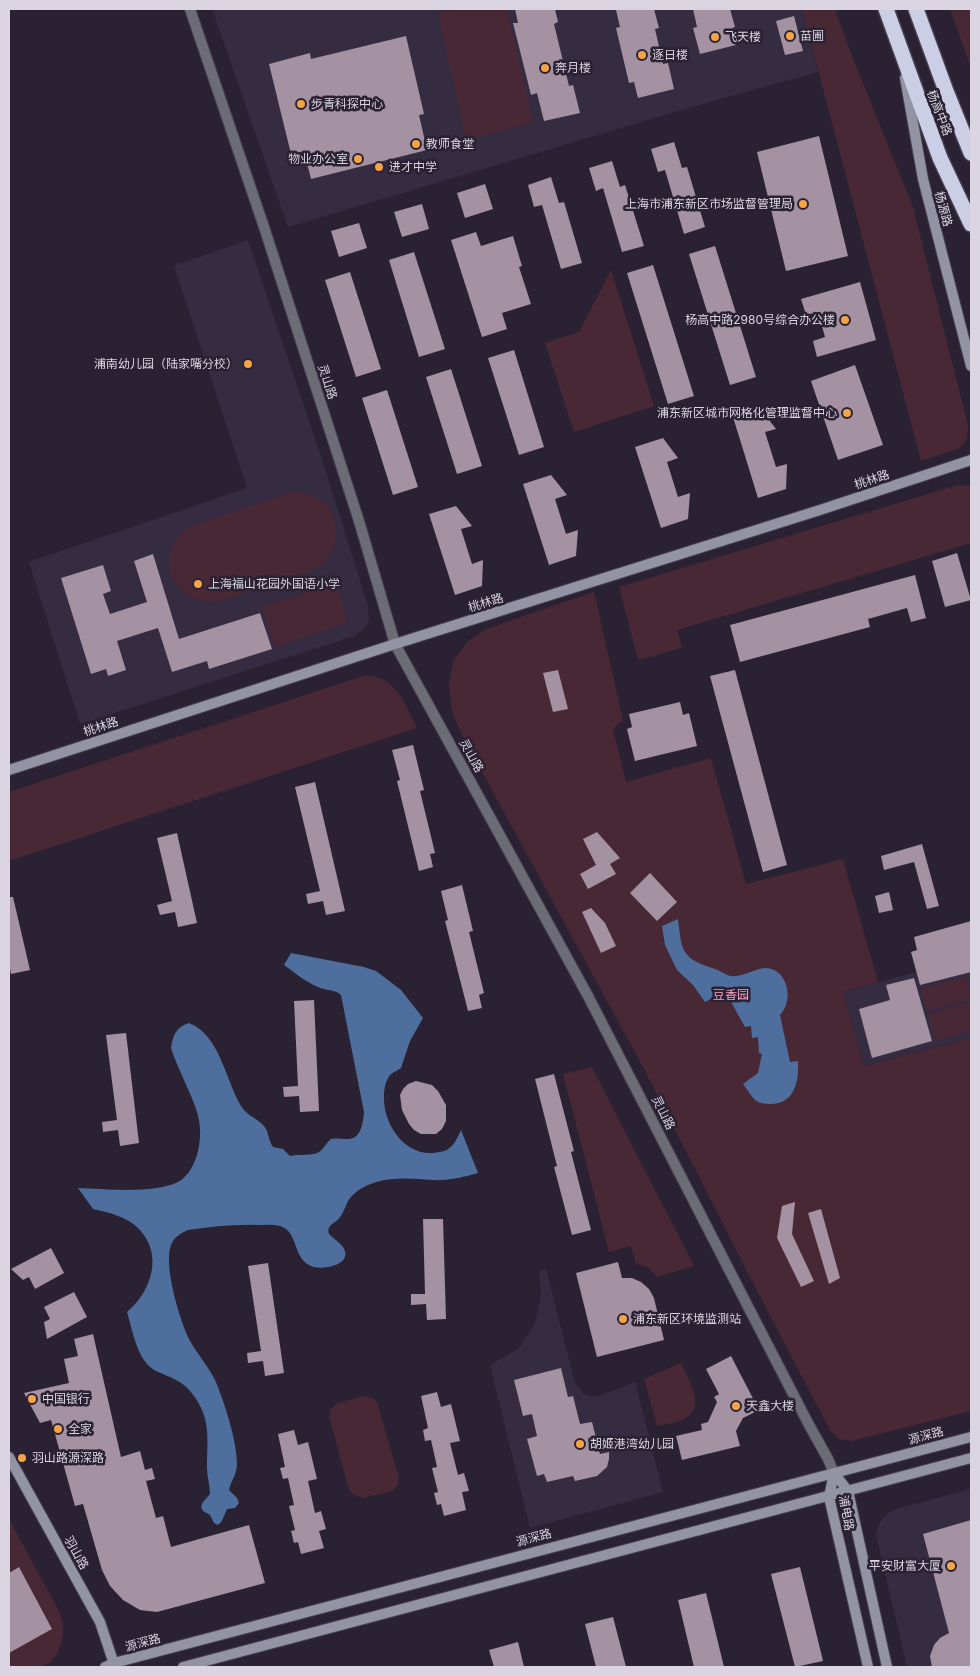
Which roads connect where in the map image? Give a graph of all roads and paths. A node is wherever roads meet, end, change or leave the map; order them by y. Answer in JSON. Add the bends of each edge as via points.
{"nodes":[{"id":1,"x":190,"y":9,"type":"edge"},
{"id":2,"x":886,"y":9,"type":"edge"},
{"id":3,"x":916,"y":9,"type":"edge"},
{"id":4,"x":902,"y":55,"type":"junction"},
{"id":5,"x":971,"y":153,"type":"edge"},
{"id":6,"x":971,"y":224,"type":"edge"},
{"id":7,"x":971,"y":366,"type":"edge"},
{"id":8,"x":971,"y":460,"type":"edge"},
{"id":9,"x":395,"y":644,"type":"junction"},
{"id":10,"x":9,"y":770,"type":"edge"},
{"id":11,"x":971,"y":1437,"type":"edge"},
{"id":12,"x":9,"y":1457,"type":"edge"},
{"id":13,"x":971,"y":1458,"type":"edge"},
{"id":14,"x":834,"y":1473,"type":"junction"},
{"id":15,"x":848,"y":1491,"type":"junction"},
{"id":16,"x":829,"y":1496,"type":"junction"},
{"id":17,"x":111,"y":1666,"type":"edge"},
{"id":18,"x":183,"y":1667,"type":"edge"},
{"id":19,"x":868,"y":1667,"type":"edge"},
{"id":20,"x":887,"y":1667,"type":"edge"}],
"edges":[{"from":1,"to":9,"type":"street","name":"灵山路","via":[[350,493]]},
{"from":2,"to":4,"type":"highway","name":"杨高中路"},
{"from":3,"to":5,"type":"highway","name":"杨高中路"},
{"from":4,"to":6,"type":"highway","name":"杨高中路","via":[[940,158]]},
{"from":4,"to":7,"type":"street","name":"杨源路","via":[[923,179]]},
{"from":8,"to":9,"type":"street","name":"桃林路"},
{"from":9,"to":10,"type":"street","name":"桃林路"},
{"from":9,"to":14,"type":"street","name":"灵山路","via":[[588,996]]},
{"from":11,"to":14,"type":"street","name":"源深路"},
{"from":12,"to":17,"type":"street","name":"羽山路","via":[[100,1622]]},
{"from":13,"to":15,"type":"street"},
{"from":14,"to":15,"type":"street","name":"浦电路"},
{"from":14,"to":16,"type":"street","name":"浦电路"},
{"from":14,"to":17,"type":"street","name":"源深路"},
{"from":15,"to":16,"type":"street"},
{"from":15,"to":20,"type":"street","name":"浦电路"},
{"from":16,"to":18,"type":"street"},
{"from":16,"to":19,"type":"street","name":"浦电路"}]}
